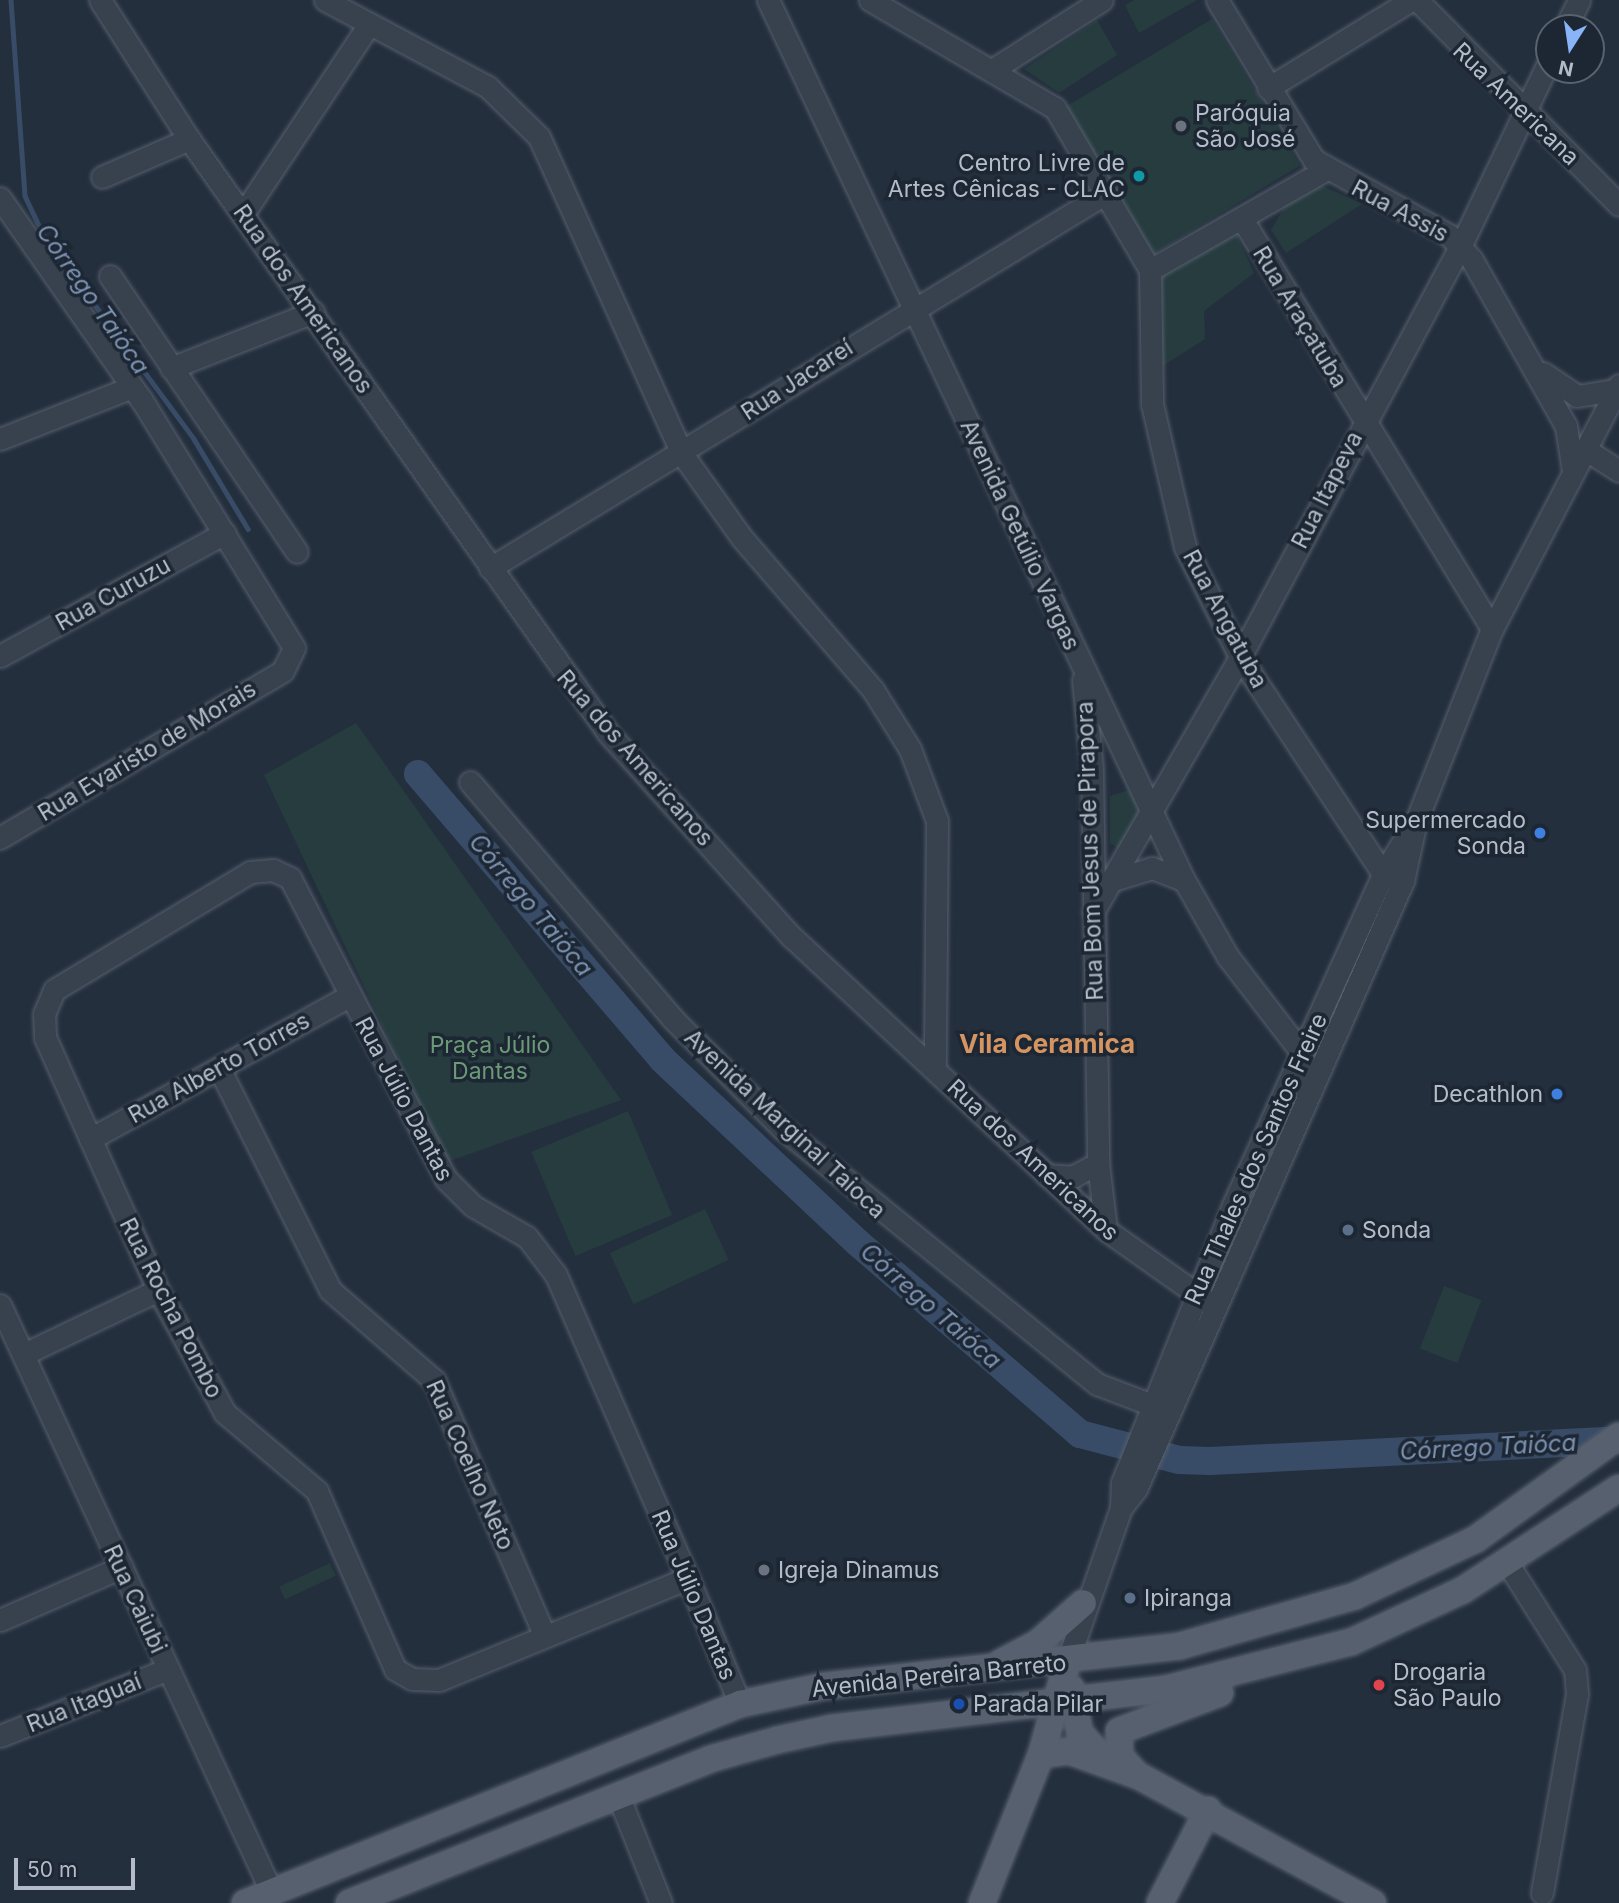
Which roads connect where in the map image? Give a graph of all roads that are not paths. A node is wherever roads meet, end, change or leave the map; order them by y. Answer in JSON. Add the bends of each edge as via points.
{"nodes":[{"id":1,"x":100,"y":0,"type":"edge"},
{"id":2,"x":325,"y":0,"type":"edge"},
{"id":3,"x":768,"y":0,"type":"edge"},
{"id":4,"x":870,"y":0,"type":"edge"},
{"id":5,"x":1101,"y":0,"type":"edge"},
{"id":6,"x":1217,"y":0,"type":"edge"},
{"id":7,"x":1411,"y":0,"type":"edge"},
{"id":8,"x":1417,"y":0,"type":"edge"},
{"id":9,"x":369,"y":24,"type":"junction"},
{"id":10,"x":992,"y":70,"type":"junction"},
{"id":11,"x":1538,"y":84,"type":"edge"},
{"id":12,"x":1268,"y":88,"type":"junction"},
{"id":13,"x":1525,"y":110,"type":"junction"},
{"id":14,"x":188,"y":139,"type":"junction"},
{"id":15,"x":1325,"y":170,"type":"junction"},
{"id":16,"x":102,"y":177,"type":"dead end"},
{"id":17,"x":1106,"y":193,"type":"junction"},
{"id":18,"x":0,"y":198,"type":"edge"},
{"id":19,"x":1619,"y":205,"type":"edge"},
{"id":20,"x":243,"y":214,"type":"junction"},
{"id":21,"x":1242,"y":219,"type":"junction"},
{"id":22,"x":6,"y":221,"type":"edge"},
{"id":23,"x":1461,"y":245,"type":"junction"},
{"id":24,"x":1150,"y":270,"type":"junction"},
{"id":25,"x":110,"y":276,"type":"dead end"},
{"id":26,"x":911,"y":306,"type":"junction"},
{"id":27,"x":313,"y":312,"type":"junction"},
{"id":28,"x":1536,"y":367,"type":"junction"},
{"id":29,"x":171,"y":368,"type":"junction"},
{"id":30,"x":132,"y":387,"type":"junction"},
{"id":31,"x":1618,"y":388,"type":"edge"},
{"id":32,"x":1363,"y":422,"type":"junction"},
{"id":33,"x":0,"y":439,"type":"edge"},
{"id":34,"x":1585,"y":449,"type":"junction"},
{"id":35,"x":682,"y":454,"type":"junction"},
{"id":36,"x":1573,"y":471,"type":"junction"},
{"id":37,"x":1619,"y":471,"type":"edge"},
{"id":38,"x":225,"y":533,"type":"junction"},
{"id":39,"x":297,"y":552,"type":"dead end"},
{"id":40,"x":490,"y":568,"type":"junction"},
{"id":41,"x":1492,"y":629,"type":"junction"},
{"id":42,"x":0,"y":656,"type":"edge"},
{"id":43,"x":1240,"y":657,"type":"junction"},
{"id":44,"x":1082,"y":666,"type":"junction"},
{"id":45,"x":470,"y":782,"type":"dead end"},
{"id":46,"x":1152,"y":813,"type":"junction"},
{"id":47,"x":0,"y":838,"type":"edge"},
{"id":48,"x":1393,"y":878,"type":"junction"},
{"id":49,"x":1184,"y":880,"type":"junction"},
{"id":50,"x":1110,"y":881,"type":"junction"},
{"id":51,"x":1094,"y":912,"type":"junction"},
{"id":52,"x":349,"y":996,"type":"junction"},
{"id":53,"x":46,"y":1006,"type":"joint"},
{"id":54,"x":1302,"y":1053,"type":"junction"},
{"id":55,"x":219,"y":1068,"type":"junction"},
{"id":56,"x":935,"y":1069,"type":"junction"},
{"id":57,"x":1307,"y":1097,"type":"junction"},
{"id":58,"x":90,"y":1139,"type":"junction"},
{"id":59,"x":1098,"y":1163,"type":"junction"},
{"id":60,"x":1046,"y":1175,"type":"junction"},
{"id":61,"x":1106,"y":1230,"type":"junction"},
{"id":62,"x":158,"y":1290,"type":"junction"},
{"id":63,"x":1194,"y":1297,"type":"junction"},
{"id":64,"x":0,"y":1305,"type":"edge"},
{"id":65,"x":1215,"y":1307,"type":"junction"},
{"id":66,"x":24,"y":1354,"type":"junction"},
{"id":67,"x":1152,"y":1405,"type":"junction"},
{"id":68,"x":1619,"y":1436,"type":"edge"},
{"id":69,"x":1146,"y":1444,"type":"junction"},
{"id":70,"x":1619,"y":1489,"type":"edge"},
{"id":71,"x":1507,"y":1564,"type":"junction"},
{"id":72,"x":122,"y":1567,"type":"junction"},
{"id":73,"x":688,"y":1578,"type":"junction"},
{"id":74,"x":1083,"y":1603,"type":"junction"},
{"id":75,"x":0,"y":1620,"type":"edge"},
{"id":76,"x":544,"y":1634,"type":"junction"},
{"id":77,"x":1289,"y":1662,"type":"junction"},
{"id":78,"x":1067,"y":1663,"type":"junction"},
{"id":79,"x":168,"y":1670,"type":"junction"},
{"id":80,"x":979,"y":1671,"type":"junction"},
{"id":81,"x":740,"y":1704,"type":"junction"},
{"id":82,"x":1064,"y":1705,"type":"junction"},
{"id":83,"x":0,"y":1736,"type":"edge"},
{"id":84,"x":1041,"y":1755,"type":"junction"},
{"id":85,"x":1112,"y":1766,"type":"junction"},
{"id":86,"x":1139,"y":1776,"type":"junction"},
{"id":87,"x":618,"y":1795,"type":"junction"},
{"id":88,"x":1208,"y":1810,"type":"junction"},
{"id":89,"x":271,"y":1892,"type":"junction"},
{"id":90,"x":1542,"y":1893,"type":"dead end"},
{"id":91,"x":245,"y":1903,"type":"edge"},
{"id":92,"x":349,"y":1903,"type":"edge"},
{"id":93,"x":662,"y":1903,"type":"edge"},
{"id":94,"x":982,"y":1903,"type":"edge"},
{"id":95,"x":1160,"y":1903,"type":"edge"},
{"id":96,"x":1372,"y":1903,"type":"edge"}],
"edges":[{"from":1,"to":14,"type":"street","name":"Rua dos Americanos"},
{"from":2,"to":9,"type":"street"},
{"from":3,"to":26,"type":"street","name":"Avenida Getúlio Vargas"},
{"from":4,"to":10,"type":"street"},
{"from":5,"to":10,"type":"street"},
{"from":6,"to":12,"type":"street"},
{"from":7,"to":12,"type":"street"},
{"from":8,"to":13,"type":"street","name":"Rua Americana"},
{"from":9,"to":20,"type":"street"},
{"from":9,"to":35,"type":"street","via":[[488,87],[539,137]]},
{"from":10,"to":17,"type":"street","via":[[1055,108]]},
{"from":11,"to":13,"type":"street","name":"Rua Itapeva"},
{"from":12,"to":15,"type":"street"},
{"from":13,"to":19,"type":"street","name":"Rua Americana"},
{"from":13,"to":23,"type":"street","name":"Rua Itapeva"},
{"from":14,"to":16,"type":"street"},
{"from":14,"to":20,"type":"street","name":"Rua dos Americanos"},
{"from":15,"to":21,"type":"street"},
{"from":15,"to":23,"type":"street","name":"Rua Assis"},
{"from":17,"to":24,"type":"street"},
{"from":17,"to":26,"type":"street","name":"Rua Jacareí"},
{"from":18,"to":22,"type":"street"},
{"from":20,"to":27,"type":"street","name":"Rua dos Americanos"},
{"from":21,"to":24,"type":"street"},
{"from":21,"to":32,"type":"street","name":"Rua Araçatuba"},
{"from":22,"to":30,"type":"street"},
{"from":23,"to":28,"type":"street","name":"Rua Assis"},
{"from":23,"to":32,"type":"street","name":"Rua Itapeva"},
{"from":24,"to":43,"type":"street","name":"Rua Angatuba","via":[[1152,404],[1166,482],[1203,588]]},
{"from":25,"to":29,"type":"street"},
{"from":26,"to":35,"type":"street","name":"Rua Jacareí"},
{"from":26,"to":44,"type":"street","name":"Avenida Getúlio Vargas"},
{"from":27,"to":29,"type":"street"},
{"from":27,"to":40,"type":"street","name":"Rua dos Americanos"},
{"from":28,"to":31,"type":"street","name":"Rua Assis","via":[[1577,396]]},
{"from":28,"to":36,"type":"street","name":"Rua Assis","via":[[1566,426]]},
{"from":29,"to":39,"type":"street"},
{"from":30,"to":33,"type":"street"},
{"from":30,"to":38,"type":"street"},
{"from":31,"to":34,"type":"street","name":"Rua Thales dos Santos Freire"},
{"from":32,"to":41,"type":"street","name":"Rua Araçatuba"},
{"from":32,"to":43,"type":"street","name":"Rua Itapeva"},
{"from":34,"to":36,"type":"street","name":"Rua Thales dos Santos Freire"},
{"from":34,"to":37,"type":"street"},
{"from":35,"to":40,"type":"street","name":"Rua Jacareí"},
{"from":35,"to":56,"type":"street","via":[[742,538],[873,690],[927,782],[937,821],[941,894]]},
{"from":36,"to":41,"type":"street","name":"Rua Thales dos Santos Freire"},
{"from":38,"to":42,"type":"street","name":"Rua Curuzu"},
{"from":38,"to":47,"type":"street","name":"Rua Evaristo de Morais","via":[[287,631],[291,662]]},
{"from":40,"to":56,"type":"street","name":"Rua dos Americanos","via":[[608,733],[792,937]]},
{"from":41,"to":48,"type":"street","name":"Rua Thales dos Santos Freire"},
{"from":43,"to":46,"type":"street","name":"Rua Itapeva"},
{"from":43,"to":48,"type":"street","name":"Rua Angatuba"},
{"from":44,"to":46,"type":"street","name":"Avenida Getúlio Vargas"},
{"from":44,"to":51,"type":"street","name":"Rua Bom Jesus de Pirapora","via":[[1092,768]]},
{"from":45,"to":67,"type":"street","name":"Avenida Marginal Taioca","via":[[663,1009],[782,1128],[1097,1384]]},
{"from":46,"to":49,"type":"street","name":"Avenida Getúlio Vargas"},
{"from":46,"to":50,"type":"street","name":"Rua Itapeva"},
{"from":48,"to":54,"type":"street","name":"Rua Thales dos Santos Freire"},
{"from":48,"to":57,"type":"street","name":"Rua Thales dos Santos Freire"},
{"from":49,"to":50,"type":"street","via":[[1152,868]]},
{"from":49,"to":54,"type":"street","name":"Avenida Getúlio Vargas","via":[[1228,957]]},
{"from":50,"to":51,"type":"street","name":"Rua Itapeva"},
{"from":51,"to":59,"type":"street","name":"Rua Bom Jesus de Pirapora"},
{"from":52,"to":53,"type":"street","name":"Rua Júlio Dantas","via":[[290,878],[264,869],[59,985]]},
{"from":52,"to":55,"type":"street","name":"Rua Alberto Torres"},
{"from":52,"to":73,"type":"street","name":"Rua Júlio Dantas","via":[[454,1191],[527,1237],[547,1259]]},
{"from":53,"to":58,"type":"street","name":"Rua Rocha Pombo","via":[[45,1037]]},
{"from":54,"to":57,"type":"street"},
{"from":54,"to":63,"type":"street","name":"Rua Thales dos Santos Freire"},
{"from":55,"to":58,"type":"street","name":"Rua Alberto Torres"},
{"from":55,"to":76,"type":"street","name":"Rua Coelho Neto","via":[[330,1290],[434,1380]]},
{"from":56,"to":60,"type":"street","name":"Rua dos Americanos"},
{"from":57,"to":65,"type":"street","name":"Rua Thales dos Santos Freire"},
{"from":58,"to":62,"type":"street","name":"Rua Rocha Pombo"},
{"from":59,"to":60,"type":"street","via":[[1072,1177]]},
{"from":59,"to":61,"type":"street","name":"Rua Bom Jesus de Pirapora"},
{"from":60,"to":61,"type":"street","name":"Rua dos Americanos"},
{"from":61,"to":63,"type":"street","name":"Rua dos Americanos"},
{"from":62,"to":66,"type":"street"},
{"from":62,"to":76,"type":"street","name":"Rua Rocha Pombo","via":[[225,1413],[317,1492],[396,1669],[412,1679],[439,1680]]},
{"from":63,"to":65,"type":"street","name":"Rua dos Americanos"},
{"from":63,"to":67,"type":"street","name":"Rua Thales dos Santos Freire"},
{"from":64,"to":66,"type":"street","name":"Rua Caiubi"},
{"from":65,"to":69,"type":"street","name":"Rua Thales dos Santos Freire"},
{"from":66,"to":72,"type":"street","name":"Rua Caiubi"},
{"from":67,"to":69,"type":"street","name":"Rua Thales dos Santos Freire"},
{"from":68,"to":78,"type":"main road","name":"Avenida Pereira Barreto","via":[[1476,1539],[1355,1596],[1180,1646]]},
{"from":69,"to":74,"type":"street","name":"Rua Thales dos Santos Freire"},
{"from":70,"to":71,"type":"main road","name":"Avenida Pereira Barreto"},
{"from":71,"to":77,"type":"main road","name":"Avenida Pereira Barreto","via":[[1416,1614]]},
{"from":71,"to":90,"type":"street","via":[[1575,1670],[1577,1694]]},
{"from":72,"to":75,"type":"street"},
{"from":72,"to":79,"type":"street","name":"Rua Caiubi"},
{"from":73,"to":76,"type":"street","name":"Rua Rocha Pombo"},
{"from":73,"to":81,"type":"street","name":"Rua Júlio Dantas"},
{"from":74,"to":78,"type":"street","name":"Rua Thales dos Santos Freire"},
{"from":74,"to":80,"type":"main road","via":[[1038,1643]]},
{"from":77,"to":82,"type":"main road","name":"Avenida Pereira Barreto"},
{"from":77,"to":86,"type":"main road","via":[[1216,1695],[1128,1722],[1116,1747]]},
{"from":78,"to":80,"type":"main road","name":"Avenida Pereira Barreto"},
{"from":78,"to":82,"type":"main road","name":"Rua Thales dos Santos Freire"},
{"from":79,"to":83,"type":"street","name":"Rua Itaguaí"},
{"from":79,"to":89,"type":"street","name":"Rua Caiubi"},
{"from":80,"to":81,"type":"main road","name":"Avenida Pereira Barreto","via":[[824,1685]]},
{"from":81,"to":89,"type":"main road","name":"Avenida Pereira Barreto","via":[[660,1731]]},
{"from":82,"to":84,"type":"main road","name":"Rua Thales dos Santos Freire"},
{"from":82,"to":85,"type":"main road","via":[[1085,1744]]},
{"from":82,"to":87,"type":"main road","name":"Avenida Pereira Barreto","via":[[832,1728],[710,1759]]},
{"from":84,"to":85,"type":"main road","via":[[1069,1751]]},
{"from":84,"to":94,"type":"main road","name":"Rua Thales dos Santos Freire"},
{"from":85,"to":86,"type":"main road"},
{"from":86,"to":88,"type":"main road"},
{"from":87,"to":92,"type":"main road","name":"Avenida Pereira Barreto"},
{"from":87,"to":93,"type":"street"},
{"from":88,"to":95,"type":"main road"},
{"from":88,"to":96,"type":"main road"},
{"from":89,"to":91,"type":"main road","name":"Avenida Pereira Barreto"}]}
